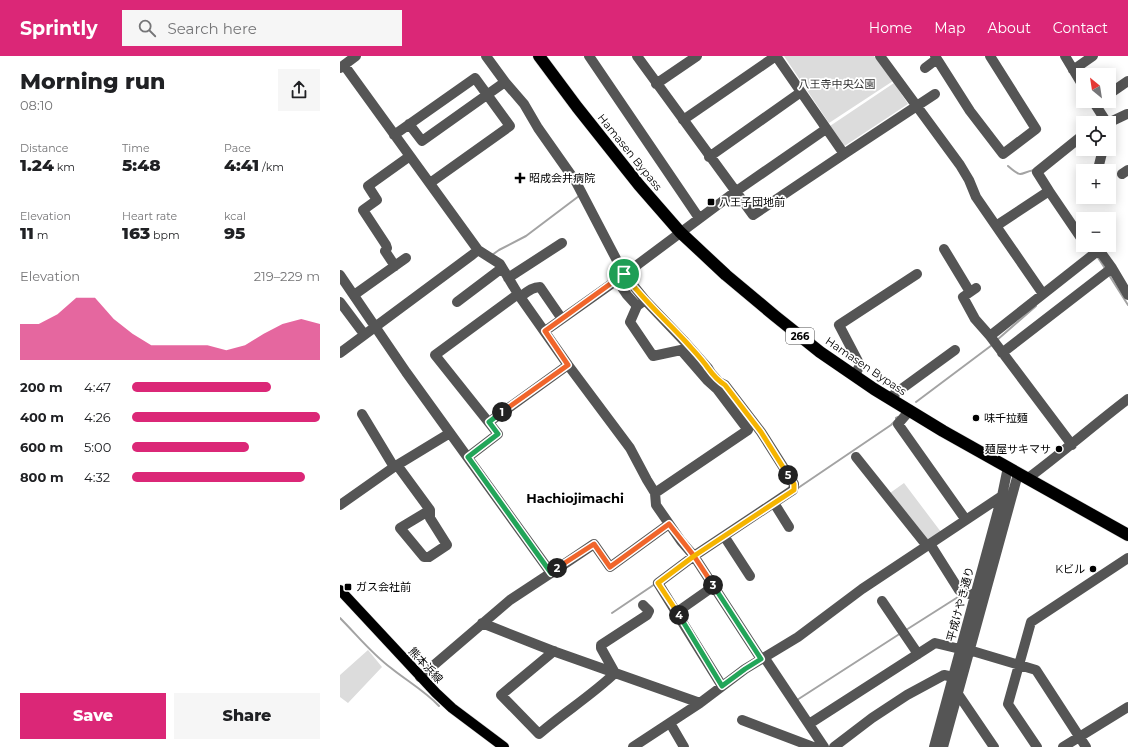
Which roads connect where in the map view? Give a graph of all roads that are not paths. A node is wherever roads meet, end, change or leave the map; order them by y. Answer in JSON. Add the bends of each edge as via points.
{"nodes":[{"id":1,"x":356,"y":56,"type":"edge"},
{"id":2,"x":486,"y":56,"type":"edge"},
{"id":3,"x":539,"y":56,"type":"edge"},
{"id":4,"x":589,"y":56,"type":"edge"},
{"id":5,"x":637,"y":56,"type":"edge"},
{"id":6,"x":697,"y":56,"type":"edge"},
{"id":7,"x":776,"y":56,"type":"edge"},
{"id":8,"x":880,"y":56,"type":"edge"},
{"id":9,"x":990,"y":56,"type":"edge"},
{"id":10,"x":1065,"y":56,"type":"edge"},
{"id":11,"x":1093,"y":56,"type":"edge"},
{"id":12,"x":936,"y":58,"type":"edge"},
{"id":13,"x":342,"y":66,"type":"edge"},
{"id":14,"x":925,"y":68,"type":"dead end"},
{"id":15,"x":1073,"y":70,"type":"junction"},
{"id":16,"x":1076,"y":75,"type":"edge"},
{"id":17,"x":1128,"y":80,"type":"edge"},
{"id":18,"x":505,"y":82,"type":"junction"},
{"id":19,"x":656,"y":84,"type":"junction"},
{"id":20,"x":1116,"y":89,"type":"edge"},
{"id":21,"x":801,"y":92,"type":"junction"},
{"id":22,"x":935,"y":94,"type":"dead end"},
{"id":23,"x":488,"y":96,"type":"junction"},
{"id":24,"x":916,"y":106,"type":"junction"},
{"id":25,"x":1128,"y":114,"type":"edge"},
{"id":26,"x":683,"y":120,"type":"junction"},
{"id":27,"x":1116,"y":120,"type":"edge"},
{"id":28,"x":409,"y":124,"type":"junction"},
{"id":29,"x":826,"y":129,"type":"junction"},
{"id":30,"x":394,"y":135,"type":"junction"},
{"id":31,"x":1076,"y":141,"type":"edge"},
{"id":32,"x":844,"y":154,"type":"junction"},
{"id":33,"x":410,"y":156,"type":"junction"},
{"id":34,"x":709,"y":157,"type":"junction"},
{"id":35,"x":430,"y":183,"type":"junction"},
{"id":36,"x":1049,"y":191,"type":"junction"},
{"id":37,"x":735,"y":192,"type":"junction"},
{"id":38,"x":699,"y":218,"type":"junction"},
{"id":39,"x":996,"y":226,"type":"junction"},
{"id":40,"x":1076,"y":231,"type":"edge"},
{"id":41,"x":680,"y":232,"type":"junction"},
{"id":42,"x":562,"y":243,"type":"dead end"},
{"id":43,"x":944,"y":249,"type":"dead end"},
{"id":44,"x":478,"y":250,"type":"junction"},
{"id":45,"x":1090,"y":252,"type":"edge"},
{"id":46,"x":1092,"y":255,"type":"junction"},
{"id":47,"x":406,"y":258,"type":"dead end"},
{"id":48,"x":395,"y":266,"type":"junction"},
{"id":49,"x":502,"y":268,"type":"junction"},
{"id":50,"x":1112,"y":268,"type":"junction"},
{"id":51,"x":917,"y":274,"type":"dead end"},
{"id":52,"x":340,"y":275,"type":"edge"},
{"id":53,"x":621,"y":277,"type":"junction"},
{"id":54,"x":508,"y":278,"type":"junction"},
{"id":55,"x":1043,"y":294,"type":"junction"},
{"id":56,"x":354,"y":295,"type":"junction"},
{"id":57,"x":519,"y":295,"type":"junction"},
{"id":58,"x":1128,"y":295,"type":"edge"},
{"id":59,"x":340,"y":302,"type":"edge"},
{"id":60,"x":457,"y":302,"type":"dead end"},
{"id":61,"x":641,"y":303,"type":"junction"},
{"id":62,"x":562,"y":319,"type":"junction"},
{"id":63,"x":375,"y":326,"type":"junction"},
{"id":64,"x":545,"y":331,"type":"junction"},
{"id":65,"x":364,"y":334,"type":"junction"},
{"id":66,"x":990,"y":336,"type":"junction"},
{"id":67,"x":955,"y":350,"type":"dead end"},
{"id":68,"x":340,"y":353,"type":"edge"},
{"id":69,"x":1002,"y":353,"type":"junction"},
{"id":70,"x":568,"y":365,"type":"junction"},
{"id":71,"x":854,"y":375,"type":"junction"},
{"id":72,"x":889,"y":398,"type":"junction"},
{"id":73,"x":1128,"y":399,"type":"edge"},
{"id":74,"x":910,"y":410,"type":"junction"},
{"id":75,"x":362,"y":414,"type":"dead end"},
{"id":76,"x":489,"y":422,"type":"junction"},
{"id":77,"x":450,"y":433,"type":"junction"},
{"id":78,"x":1072,"y":445,"type":"junction"},
{"id":79,"x":468,"y":457,"type":"junction"},
{"id":80,"x":856,"y":457,"type":"dead end"},
{"id":81,"x":396,"y":466,"type":"junction"},
{"id":82,"x":1018,"y":473,"type":"junction"},
{"id":83,"x":656,"y":492,"type":"junction"},
{"id":84,"x":1002,"y":496,"type":"junction"},
{"id":85,"x":774,"y":503,"type":"junction"},
{"id":86,"x":340,"y":505,"type":"edge"},
{"id":87,"x":430,"y":510,"type":"junction"},
{"id":88,"x":966,"y":520,"type":"junction"},
{"id":89,"x":669,"y":524,"type":"junction"},
{"id":90,"x":789,"y":527,"type":"dead end"},
{"id":91,"x":1128,"y":535,"type":"edge"},
{"id":92,"x":724,"y":536,"type":"junction"},
{"id":93,"x":928,"y":545,"type":"junction"},
{"id":94,"x":694,"y":556,"type":"junction"},
{"id":95,"x":1128,"y":558,"type":"edge"},
{"id":96,"x":551,"y":573,"type":"junction"},
{"id":97,"x":750,"y":576,"type":"dead end"},
{"id":98,"x":714,"y":586,"type":"junction"},
{"id":99,"x":340,"y":590,"type":"edge"},
{"id":100,"x":975,"y":596,"type":"junction"},
{"id":101,"x":882,"y":601,"type":"dead end"},
{"id":102,"x":643,"y":605,"type":"dead end"},
{"id":103,"x":677,"y":612,"type":"junction"},
{"id":104,"x":482,"y":623,"type":"junction"},
{"id":105,"x":965,"y":650,"type":"junction"},
{"id":106,"x":554,"y":652,"type":"junction"},
{"id":107,"x":918,"y":654,"type":"junction"},
{"id":108,"x":763,"y":658,"type":"junction"},
{"id":109,"x":1019,"y":665,"type":"junction"},
{"id":110,"x":615,"y":673,"type":"junction"},
{"id":111,"x":420,"y":677,"type":"junction"},
{"id":112,"x":953,"y":677,"type":"junction"},
{"id":113,"x":722,"y":686,"type":"junction"},
{"id":114,"x":958,"y":694,"type":"junction"},
{"id":115,"x":700,"y":703,"type":"junction"},
{"id":116,"x":1128,"y":707,"type":"edge"},
{"id":117,"x":742,"y":720,"type":"dead end"},
{"id":118,"x":670,"y":723,"type":"junction"},
{"id":119,"x":810,"y":724,"type":"junction"},
{"id":120,"x":1079,"y":736,"type":"junction"},
{"id":121,"x":502,"y":746,"type":"edge"},
{"id":122,"x":633,"y":747,"type":"edge"},
{"id":123,"x":684,"y":747,"type":"edge"},
{"id":124,"x":813,"y":747,"type":"edge"},
{"id":125,"x":824,"y":747,"type":"edge"},
{"id":126,"x":834,"y":747,"type":"edge"},
{"id":127,"x":934,"y":747,"type":"edge"},
{"id":128,"x":943,"y":747,"type":"edge"},
{"id":129,"x":994,"y":747,"type":"edge"},
{"id":130,"x":1037,"y":747,"type":"edge"},
{"id":131,"x":1063,"y":747,"type":"edge"},
{"id":132,"x":1086,"y":747,"type":"edge"}],
"edges":[{"from":1,"to":13,"type":"street"},
{"from":2,"to":18,"type":"street"},
{"from":3,"to":41,"type":"highway","name":"Hamasen Bypass","number":"266","via":[[639,185]]},
{"from":4,"to":38,"type":"street"},
{"from":5,"to":19,"type":"street"},
{"from":6,"to":19,"type":"street"},
{"from":7,"to":21,"type":"street"},
{"from":7,"to":26,"type":"street"},
{"from":8,"to":24,"type":"street"},
{"from":9,"to":12,"type":"street","via":[[1036,129],[1002,154],[970,111]]},
{"from":10,"to":15,"type":"street"},
{"from":11,"to":15,"type":"street"},
{"from":12,"to":14,"type":"street"},
{"from":13,"to":30,"type":"street"},
{"from":15,"to":16,"type":"street"},
{"from":17,"to":20,"type":"street"},
{"from":18,"to":23,"type":"street"},
{"from":18,"to":53,"type":"street","via":[[524,104],[576,182]]},
{"from":19,"to":26,"type":"street"},
{"from":21,"to":29,"type":"street"},
{"from":21,"to":34,"type":"street"},
{"from":22,"to":24,"type":"street"},
{"from":23,"to":28,"type":"street","via":[[422,141]]},
{"from":23,"to":28,"type":"street","via":[[475,78]]},
{"from":23,"to":35,"type":"street","via":[[510,126]]},
{"from":24,"to":32,"type":"street"},
{"from":24,"to":39,"type":"street","via":[[960,165],[976,197]]},
{"from":25,"to":27,"type":"street"},
{"from":26,"to":34,"type":"street"},
{"from":28,"to":30,"type":"street"},
{"from":29,"to":32,"type":"street"},
{"from":29,"to":37,"type":"street"},
{"from":30,"to":33,"type":"street"},
{"from":31,"to":36,"type":"street","via":[[1037,172]]},
{"from":32,"to":37,"type":"street","via":[[753,215]]},
{"from":33,"to":35,"type":"street"},
{"from":33,"to":48,"type":"street","via":[[368,186],[377,200],[363,210],[386,245],[385,251]]},
{"from":34,"to":37,"type":"street"},
{"from":35,"to":44,"type":"street"},
{"from":36,"to":39,"type":"street"},
{"from":36,"to":40,"type":"street"},
{"from":37,"to":38,"type":"street"},
{"from":38,"to":41,"type":"street"},
{"from":39,"to":55,"type":"street"},
{"from":41,"to":53,"type":"street"},
{"from":41,"to":71,"type":"highway","name":"Hamasen Bypass","number":"266","via":[[775,316]]},
{"from":42,"to":54,"type":"street"},
{"from":43,"to":66,"type":"street","via":[[973,290],[962,297],[975,319]]},
{"from":44,"to":49,"type":"street"},
{"from":44,"to":63,"type":"street"},
{"from":45,"to":46,"type":"street"},
{"from":46,"to":50,"type":"street","via":[[1099,250]]},
{"from":46,"to":55,"type":"street"},
{"from":47,"to":48,"type":"street"},
{"from":48,"to":56,"type":"street"},
{"from":49,"to":54,"type":"street"},
{"from":49,"to":60,"type":"street"},
{"from":50,"to":58,"type":"street"},
{"from":50,"to":69,"type":"street"},
{"from":51,"to":71,"type":"street","via":[[839,325],[860,365]]},
{"from":52,"to":56,"type":"street"},
{"from":53,"to":61,"type":"street"},
{"from":53,"to":62,"type":"street"},
{"from":54,"to":57,"type":"street"},
{"from":55,"to":66,"type":"street"},
{"from":56,"to":63,"type":"street"},
{"from":57,"to":62,"type":"street","via":[[540,287]]},
{"from":57,"to":64,"type":"street"},
{"from":57,"to":76,"type":"street","via":[[435,355]]},
{"from":59,"to":65,"type":"street"},
{"from":61,"to":83,"type":"street","via":[[630,322],[653,356],[681,350],[717,389],[748,430]]},
{"from":61,"to":85,"type":"street","via":[[686,342],[719,382],[725,385],[761,432],[794,484],[794,490]]},
{"from":62,"to":64,"type":"street"},
{"from":63,"to":65,"type":"street"},
{"from":63,"to":77,"type":"street"},
{"from":64,"to":70,"type":"street"},
{"from":65,"to":68,"type":"street"},
{"from":66,"to":69,"type":"street"},
{"from":67,"to":72,"type":"street"},
{"from":69,"to":78,"type":"street"},
{"from":70,"to":76,"type":"street"},
{"from":70,"to":83,"type":"street","via":[[630,448]]},
{"from":71,"to":72,"type":"highway","name":"Hamasen Bypass","number":"266"},
{"from":72,"to":74,"type":"highway","name":"Hamasen Bypass","number":"266"},
{"from":73,"to":78,"type":"street"},
{"from":74,"to":82,"type":"highway","name":"Hamasen Bypass","number":"266"},
{"from":74,"to":88,"type":"street","via":[[898,424]]},
{"from":75,"to":81,"type":"street"},
{"from":76,"to":79,"type":"street","via":[[498,434]]},
{"from":77,"to":79,"type":"street"},
{"from":77,"to":81,"type":"street"},
{"from":78,"to":82,"type":"street"},
{"from":79,"to":96,"type":"street"},
{"from":80,"to":93,"type":"street"},
{"from":81,"to":86,"type":"street"},
{"from":81,"to":87,"type":"street"},
{"from":82,"to":84,"type":"street","name":"平成けやき通り"},
{"from":82,"to":91,"type":"highway","name":"Hamasen Bypass","number":"266"},
{"from":82,"to":105,"type":"street","name":"平成けやき通り"},
{"from":83,"to":89,"type":"street","via":[[656,505]]},
{"from":84,"to":88,"type":"street"},
{"from":84,"to":100,"type":"street","name":"平成けやき通り"},
{"from":85,"to":90,"type":"street"},
{"from":85,"to":92,"type":"street"},
{"from":87,"to":87,"type":"street","via":[[430,518],[447,545],[429,557],[424,557],[400,528]]},
{"from":88,"to":93,"type":"street"},
{"from":89,"to":94,"type":"street"},
{"from":89,"to":96,"type":"street","via":[[610,567],[594,544]]},
{"from":92,"to":94,"type":"street"},
{"from":92,"to":97,"type":"street"},
{"from":93,"to":100,"type":"street","via":[[958,590]]},
{"from":93,"to":108,"type":"street"},
{"from":94,"to":98,"type":"street"},
{"from":94,"to":103,"type":"street","via":[[658,583]]},
{"from":95,"to":109,"type":"street","via":[[1031,622]]},
{"from":96,"to":104,"type":"street","via":[[510,600]]},
{"from":98,"to":103,"type":"street"},
{"from":98,"to":108,"type":"street"},
{"from":99,"to":111,"type":"main road","name":"熊本浜線"},
{"from":100,"to":105,"type":"street","name":"平成けやき通り"},
{"from":101,"to":107,"type":"street"},
{"from":102,"to":110,"type":"street","via":[[649,611],[647,615],[602,645],[601,648]]},
{"from":103,"to":113,"type":"street"},
{"from":104,"to":106,"type":"street"},
{"from":104,"to":111,"type":"street"},
{"from":105,"to":107,"type":"street","via":[[935,643]]},
{"from":105,"to":109,"type":"street"},
{"from":105,"to":112,"type":"street","name":"平成けやき通り"},
{"from":105,"to":114,"type":"street","name":"平成けやき通り"},
{"from":106,"to":110,"type":"street"},
{"from":106,"to":110,"type":"street","via":[[501,695],[539,734]]},
{"from":107,"to":119,"type":"street"},
{"from":108,"to":113,"type":"street"},
{"from":108,"to":119,"type":"street"},
{"from":109,"to":120,"type":"street","via":[[1036,670]]},
{"from":109,"to":130,"type":"street","via":[[1008,704]]},
{"from":110,"to":115,"type":"street"},
{"from":111,"to":121,"type":"main road","name":"熊本浜線","via":[[452,708]]},
{"from":112,"to":126,"type":"street","via":[[944,675],[908,695]]},
{"from":112,"to":127,"type":"street","name":"平成けやき通り"},
{"from":113,"to":115,"type":"street"},
{"from":114,"to":128,"type":"street","name":"平成けやき通り"},
{"from":114,"to":129,"type":"street"},
{"from":115,"to":118,"type":"street"},
{"from":116,"to":120,"type":"street"},
{"from":117,"to":124,"type":"street"},
{"from":118,"to":122,"type":"street"},
{"from":118,"to":123,"type":"street"},
{"from":119,"to":125,"type":"street"},
{"from":120,"to":131,"type":"street"},
{"from":120,"to":132,"type":"street"}]}
